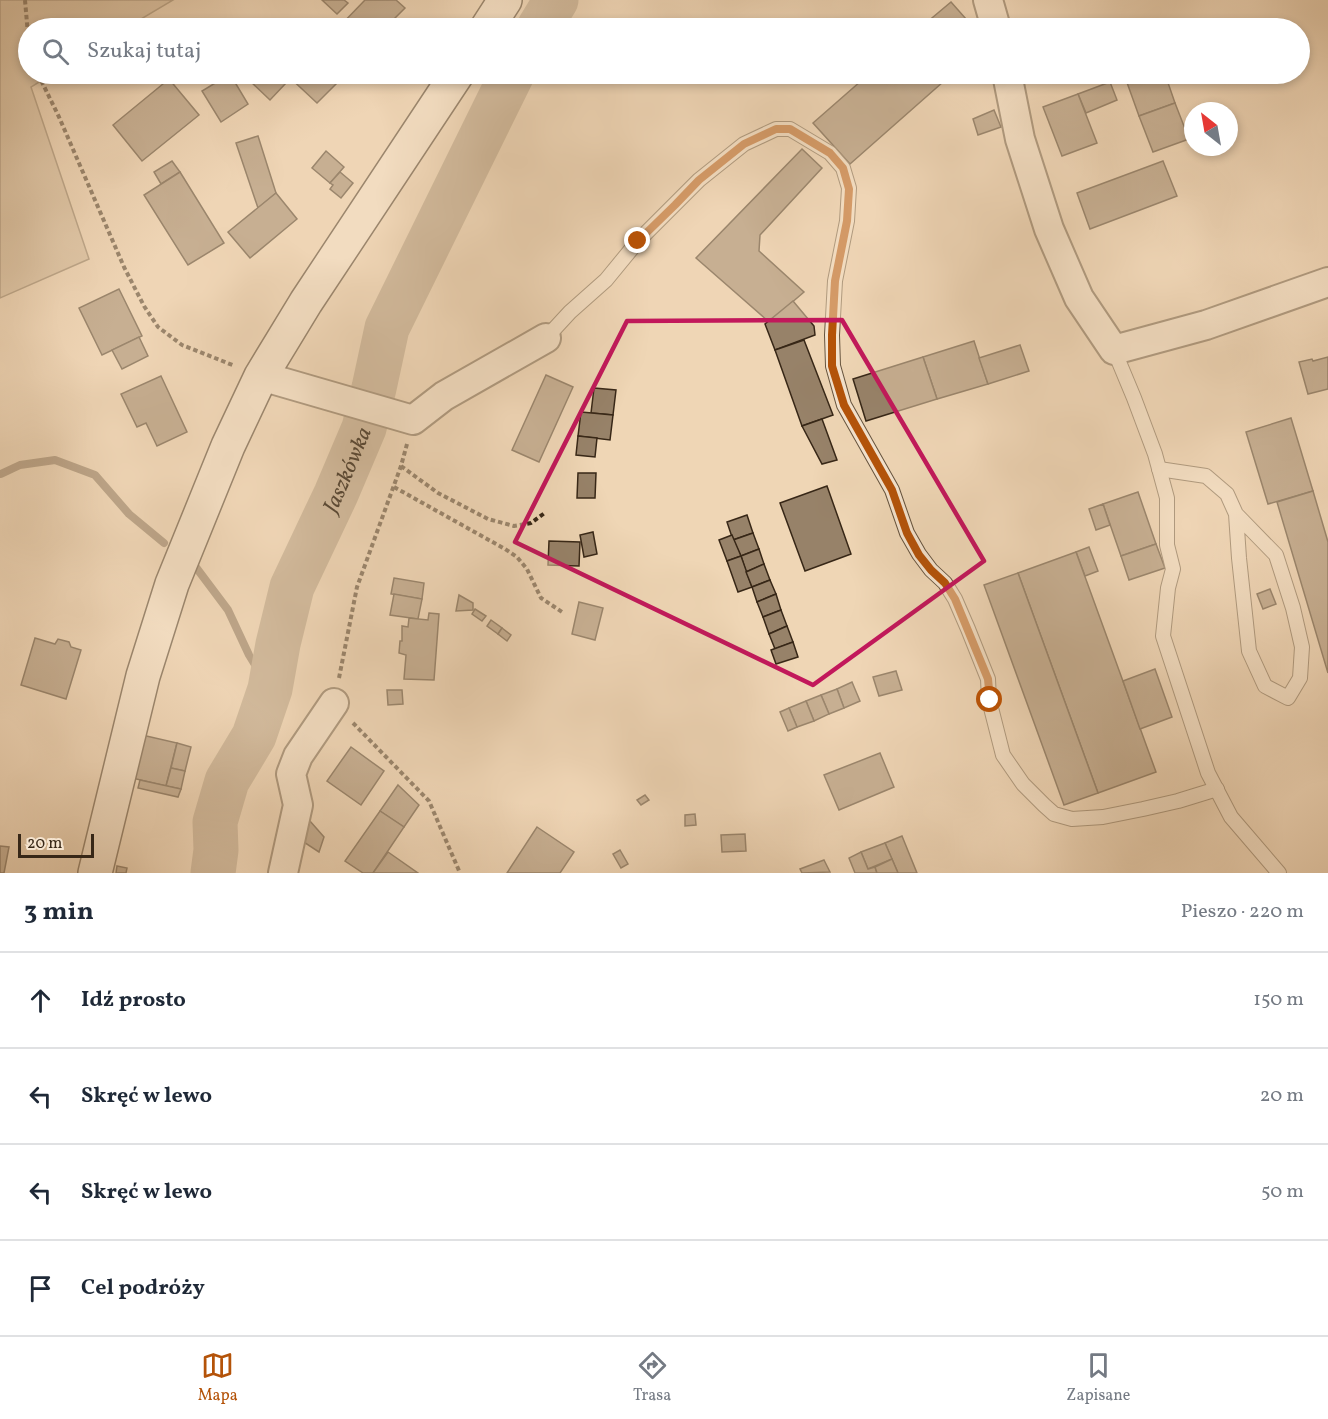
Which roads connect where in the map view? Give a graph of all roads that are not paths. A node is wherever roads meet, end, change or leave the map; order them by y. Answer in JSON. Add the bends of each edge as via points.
{"nodes":[{"id":1,"x":506,"y":0,"type":"edge"},
{"id":2,"x":988,"y":0,"type":"edge"},
{"id":3,"x":494,"y":18,"type":"edge"},
{"id":4,"x":993,"y":18,"type":"edge"},
{"id":5,"x":450,"y":84,"type":"edge"},
{"id":6,"x":1009,"y":84,"type":"edge"},
{"id":7,"x":1328,"y":282,"type":"edge"},
{"id":8,"x":546,"y":338,"type":"joint"},
{"id":9,"x":1114,"y":350,"type":"junction"},
{"id":10,"x":261,"y":376,"type":"junction"},
{"id":11,"x":1159,"y":469,"type":"junction"},
{"id":12,"x":1236,"y":514,"type":"junction"},
{"id":13,"x":334,"y":703,"type":"road end"},
{"id":14,"x":1217,"y":789,"type":"junction"},
{"id":15,"x":95,"y":873,"type":"edge"},
{"id":16,"x":283,"y":873,"type":"edge"},
{"id":17,"x":1279,"y":873,"type":"edge"}],
"edges":[{"from":1,"to":3,"type":"street"},
{"from":2,"to":4,"type":"street"},
{"from":5,"to":10,"type":"street"},
{"from":6,"to":9,"type":"street","via":[[1020,139],[1049,229],[1079,298]]},
{"from":7,"to":9,"type":"street","via":[[1206,325]]},
{"from":8,"to":10,"type":"street","via":[[404,418]]},
{"from":8,"to":14,"type":"lane","via":[[699,180],[744,144],[776,129],[790,129],[830,153],[843,168],[849,189],[835,281],[832,366],[844,405],[892,490],[911,540],[960,609],[988,679],[1004,755],[1023,784],[1044,805],[1072,819],[1143,809]]},
{"from":9,"to":11,"type":"lane"},
{"from":10,"to":15,"type":"street","via":[[172,584],[143,676]]},
{"from":11,"to":12,"type":"lane","via":[[1206,476],[1227,494]]},
{"from":11,"to":14,"type":"lane","via":[[1167,498],[1167,545],[1173,568],[1163,636],[1208,773]]},
{"from":12,"to":12,"type":"lane","via":[[1249,651],[1265,686],[1288,698],[1300,678],[1302,647],[1293,608],[1276,555]]},
{"from":13,"to":16,"type":"street","via":[[298,756],[291,774],[298,805]]},
{"from":14,"to":17,"type":"lane","via":[[1231,817]]}]}
